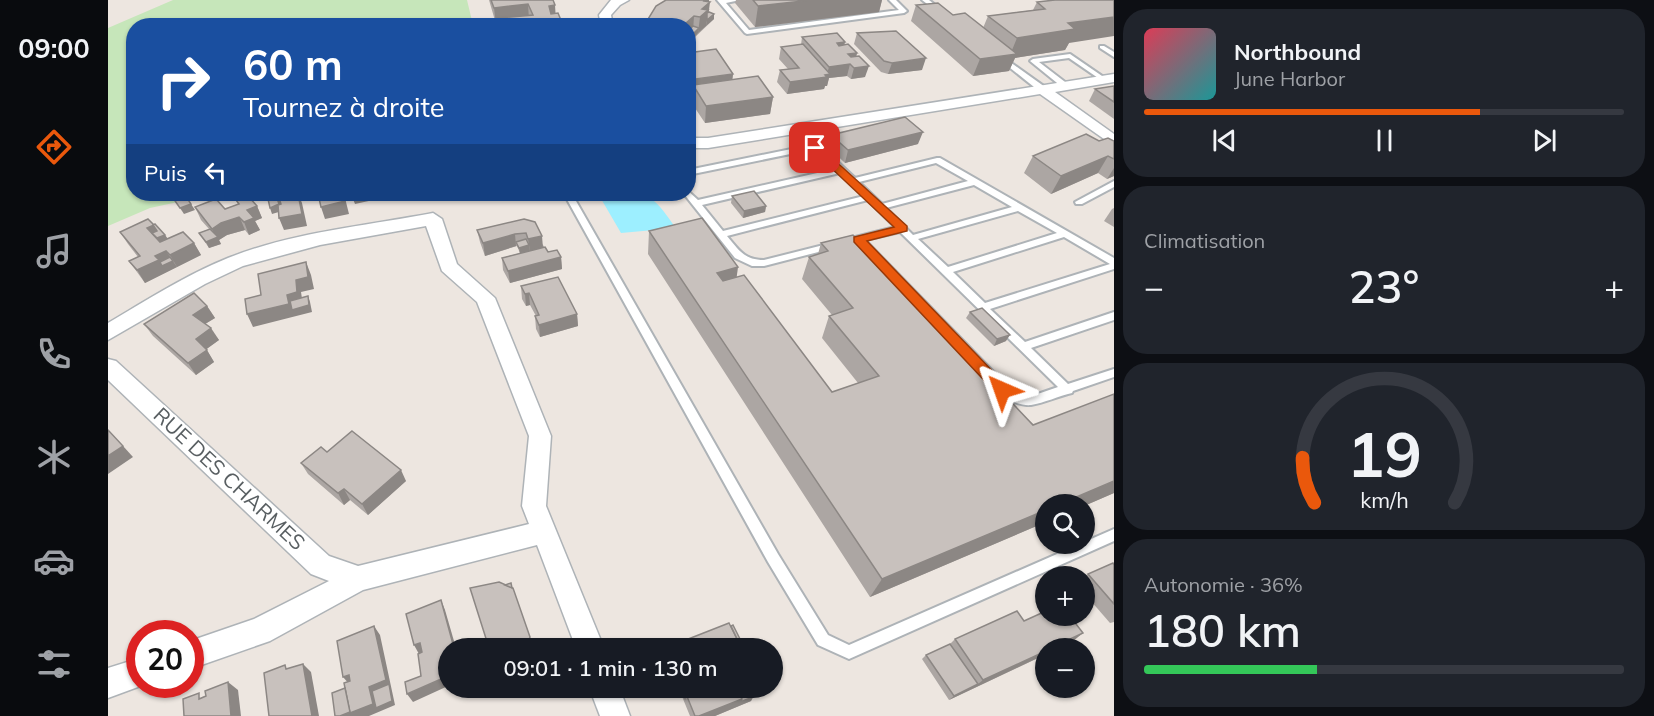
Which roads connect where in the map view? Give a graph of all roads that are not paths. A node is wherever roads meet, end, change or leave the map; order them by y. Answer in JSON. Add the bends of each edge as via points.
{"nodes":[{"id":1,"x":623,"y":0,"type":"edge"},
{"id":2,"x":737,"y":0,"type":"edge"},
{"id":3,"x":892,"y":0,"type":"edge"},
{"id":4,"x":926,"y":0,"type":"edge"},
{"id":5,"x":721,"y":1,"type":"edge"},
{"id":6,"x":944,"y":14,"type":"edge"},
{"id":7,"x":606,"y":18,"type":"edge"},
{"id":8,"x":1102,"y":46,"type":"dead end"},
{"id":9,"x":1114,"y":55,"type":"edge"},
{"id":10,"x":999,"y":56,"type":"edge"},
{"id":11,"x":1108,"y":78,"type":"edge"},
{"id":12,"x":1065,"y":85,"type":"junction"},
{"id":13,"x":1042,"y":89,"type":"junction"},
{"id":14,"x":1113,"y":140,"type":"edge"},
{"id":15,"x":696,"y":143,"type":"edge"},
{"id":16,"x":842,"y":170,"type":"junction"},
{"id":17,"x":696,"y":171,"type":"edge"},
{"id":18,"x":853,"y":181,"type":"junction"},
{"id":19,"x":976,"y":182,"type":"junction"},
{"id":20,"x":1114,"y":184,"type":"edge"},
{"id":21,"x":870,"y":197,"type":"junction"},
{"id":22,"x":572,"y":201,"type":"edge"},
{"id":23,"x":1079,"y":202,"type":"dead end"},
{"id":24,"x":698,"y":203,"type":"joint"},
{"id":25,"x":880,"y":207,"type":"junction"},
{"id":26,"x":1018,"y":208,"type":"junction"},
{"id":27,"x":903,"y":228,"type":"junction"},
{"id":28,"x":722,"y":234,"type":"junction"},
{"id":29,"x":1065,"y":234,"type":"junction"},
{"id":30,"x":912,"y":238,"type":"junction"},
{"id":31,"x":858,"y":239,"type":"junction"},
{"id":32,"x":1114,"y":264,"type":"edge"},
{"id":33,"x":947,"y":271,"type":"junction"},
{"id":34,"x":984,"y":307,"type":"junction"},
{"id":35,"x":1114,"y":316,"type":"edge"},
{"id":36,"x":108,"y":333,"type":"edge"},
{"id":37,"x":1024,"y":346,"type":"junction"},
{"id":38,"x":108,"y":367,"type":"edge"},
{"id":39,"x":1114,"y":373,"type":"edge"},
{"id":40,"x":1068,"y":390,"type":"junction"},
{"id":41,"x":544,"y":532,"type":"junction"},
{"id":42,"x":1114,"y":535,"type":"edge"},
{"id":43,"x":358,"y":579,"type":"junction"},
{"id":44,"x":586,"y":638,"type":"edge"},
{"id":45,"x":204,"y":650,"type":"edge"},
{"id":46,"x":126,"y":677,"type":"edge"},
{"id":47,"x":108,"y":683,"type":"edge"},
{"id":48,"x":608,"y":698,"type":"edge"},
{"id":49,"x":615,"y":716,"type":"edge"}],
"edges":[{"from":1,"to":7,"type":"street","via":[[616,2]]},
{"from":2,"to":5,"type":"lane"},
{"from":3,"to":5,"type":"lane","via":[[904,11],[747,32]]},
{"from":4,"to":6,"type":"lane"},
{"from":8,"to":9,"type":"lane"},
{"from":10,"to":13,"type":"lane"},
{"from":11,"to":12,"type":"street"},
{"from":11,"to":12,"type":"lane","via":[[1070,56],[1033,61]]},
{"from":12,"to":13,"type":"street"},
{"from":13,"to":14,"type":"street"},
{"from":13,"to":15,"type":"street"},
{"from":16,"to":17,"type":"lane","via":[[822,152],[807,147]]},
{"from":16,"to":18,"type":"lane"},
{"from":16,"to":24,"type":"lane"},
{"from":18,"to":19,"type":"lane","via":[[933,160]]},
{"from":18,"to":21,"type":"lane"},
{"from":19,"to":25,"type":"lane"},
{"from":19,"to":26,"type":"lane"},
{"from":20,"to":23,"type":"lane"},
{"from":21,"to":25,"type":"lane"},
{"from":21,"to":28,"type":"lane"},
{"from":22,"to":42,"type":"lane","via":[[823,640],[849,652]]},
{"from":24,"to":28,"type":"lane"},
{"from":25,"to":27,"type":"lane"},
{"from":26,"to":29,"type":"lane"},
{"from":26,"to":30,"type":"lane"},
{"from":27,"to":30,"type":"lane"},
{"from":27,"to":31,"type":"lane"},
{"from":28,"to":31,"type":"lane","via":[[738,256],[759,263]]},
{"from":29,"to":32,"type":"lane"},
{"from":29,"to":33,"type":"lane"},
{"from":30,"to":33,"type":"lane"},
{"from":31,"to":40,"type":"lane","via":[[1011,397],[1029,401]]},
{"from":32,"to":34,"type":"lane"},
{"from":33,"to":34,"type":"lane"},
{"from":34,"to":37,"type":"lane"},
{"from":35,"to":37,"type":"lane"},
{"from":36,"to":41,"type":"street","via":[[211,273],[246,259],[282,248],[433,219],[449,267],[485,298],[540,436],[534,506]]},
{"from":37,"to":40,"type":"lane"},
{"from":38,"to":43,"type":"street","name":"RUE DES CHARMES","via":[[320,565]]},
{"from":39,"to":40,"type":"lane"},
{"from":41,"to":43,"type":"street"},
{"from":41,"to":44,"type":"street"},
{"from":43,"to":45,"type":"street","via":[[260,631]]},
{"from":46,"to":47,"type":"street"},
{"from":48,"to":49,"type":"street"}]}
